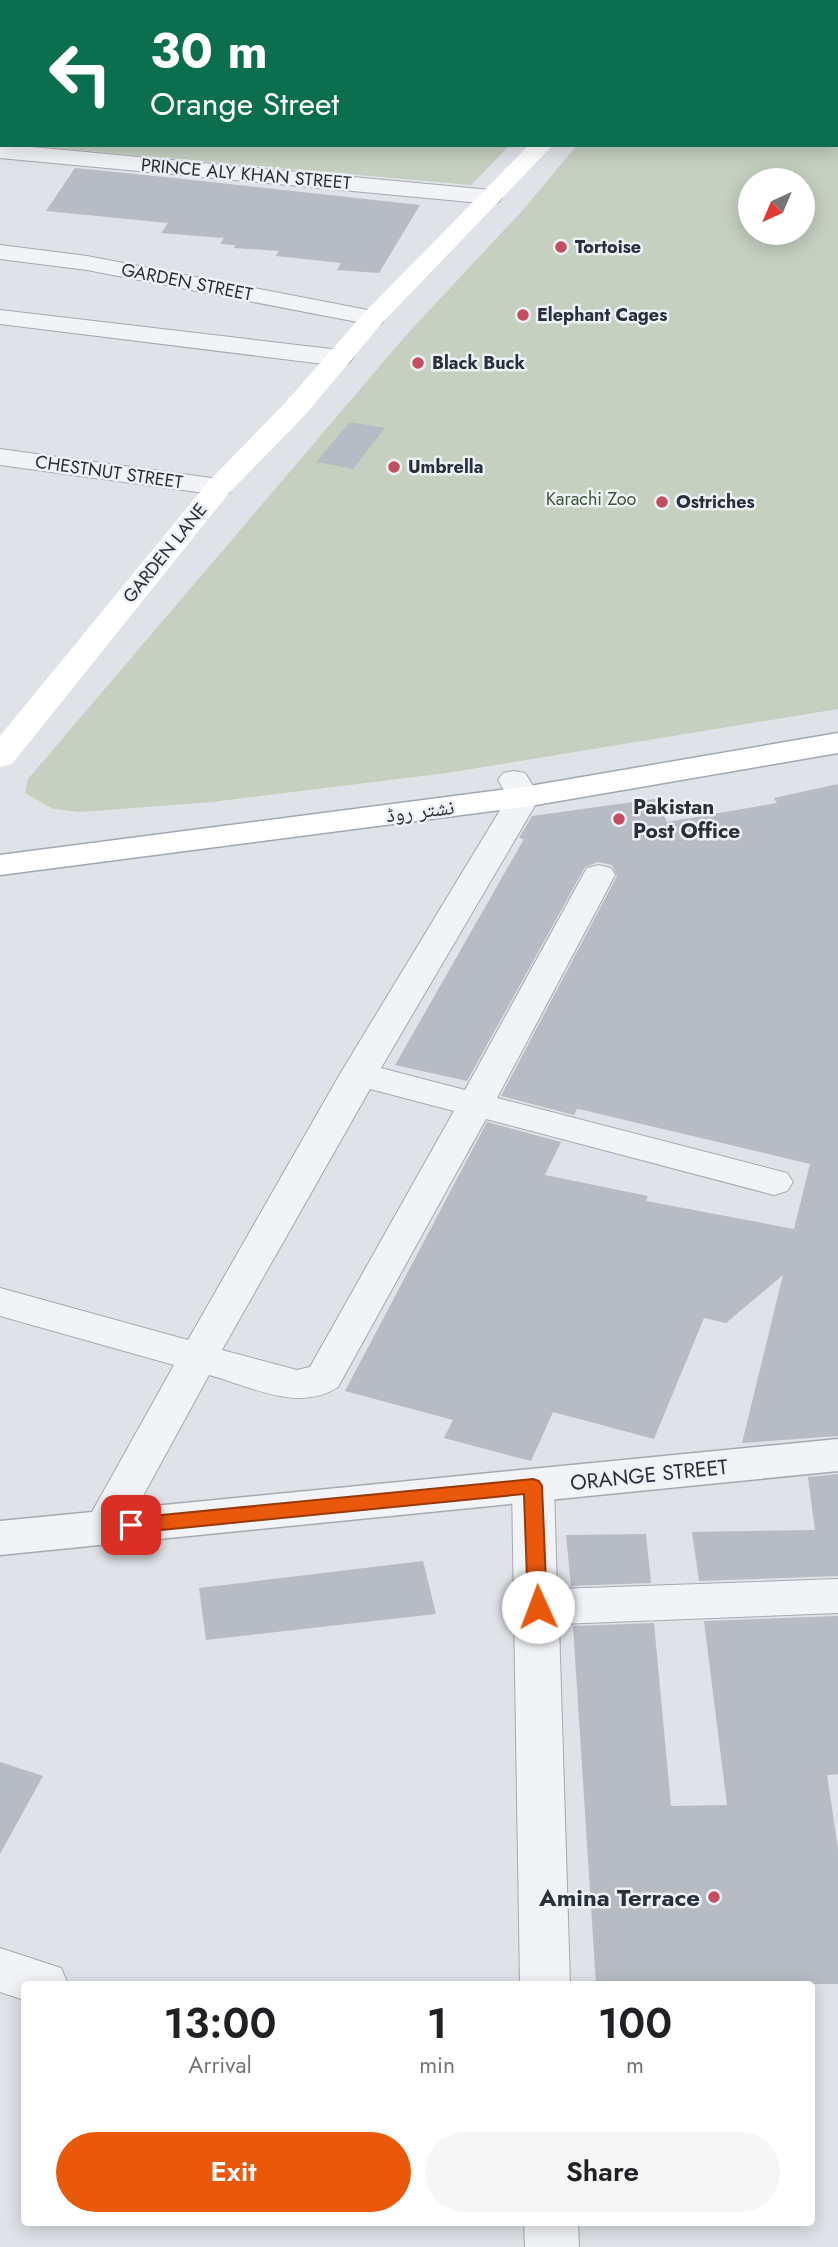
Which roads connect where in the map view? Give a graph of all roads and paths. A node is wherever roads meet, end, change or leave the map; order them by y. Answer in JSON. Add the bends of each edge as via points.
{"nodes":[{"id":1,"x":540,"y":147,"type":"edge"},
{"id":2,"x":0,"y":151,"type":"edge"},
{"id":3,"x":491,"y":197,"type":"junction"},
{"id":4,"x":0,"y":252,"type":"edge"},
{"id":5,"x":0,"y":317,"type":"edge"},
{"id":6,"x":373,"y":318,"type":"junction"},
{"id":7,"x":340,"y":358,"type":"junction"},
{"id":8,"x":0,"y":457,"type":"edge"},
{"id":9,"x":219,"y":487,"type":"junction"},
{"id":10,"x":838,"y":732,"type":"edge"},
{"id":11,"x":838,"y":743,"type":"edge"},
{"id":12,"x":0,"y":757,"type":"edge"},
{"id":13,"x":519,"y":788,"type":"junction"},
{"id":14,"x":0,"y":842,"type":"edge"},
{"id":15,"x":0,"y":865,"type":"edge"},
{"id":16,"x":599,"y":875,"type":"dead end"},
{"id":17,"x":358,"y":1074,"type":"junction"},
{"id":18,"x":476,"y":1104,"type":"junction"},
{"id":19,"x":774,"y":1182,"type":"dead end"},
{"id":20,"x":0,"y":1302,"type":"edge"},
{"id":21,"x":198,"y":1356,"type":"junction"},
{"id":22,"x":838,"y":1455,"type":"edge"},
{"id":23,"x":533,"y":1486,"type":"junction"},
{"id":24,"x":104,"y":1528,"type":"junction"},
{"id":25,"x":0,"y":1538,"type":"edge"},
{"id":26,"x":838,"y":1596,"type":"edge"},
{"id":27,"x":538,"y":1607,"type":"junction"},
{"id":28,"x":0,"y":1969,"type":"edge"},
{"id":29,"x":34,"y":1981,"type":"edge"},
{"id":30,"x":545,"y":1981,"type":"edge"},
{"id":31,"x":551,"y":2226,"type":"edge"},
{"id":32,"x":552,"y":2247,"type":"edge"}],
"edges":[{"from":1,"to":3,"type":"main road","name":"GARDEN LANE"},
{"from":2,"to":3,"type":"street","name":"PRINCE ALY KHAN STREET"},
{"from":3,"to":6,"type":"main road","name":"GARDEN LANE"},
{"from":4,"to":6,"type":"street","name":"GARDEN STREET","via":[[87,263]]},
{"from":5,"to":7,"type":"street"},
{"from":6,"to":7,"type":"main road","name":"GARDEN LANE"},
{"from":7,"to":9,"type":"main road","name":"GARDEN LANE"},
{"from":8,"to":9,"type":"street","name":"CHESTNUT STREET"},
{"from":9,"to":12,"type":"main road","name":"GARDEN LANE"},
{"from":10,"to":13,"type":"main road","name":"نشتر روڈ"},
{"from":11,"to":13,"type":"main road","name":"نشتر روڈ"},
{"from":13,"to":14,"type":"main road","name":"نشتر روڈ"},
{"from":13,"to":15,"type":"main road","name":"نشتر روڈ"},
{"from":13,"to":17,"type":"street"},
{"from":16,"to":18,"type":"street"},
{"from":17,"to":18,"type":"street"},
{"from":17,"to":21,"type":"street"},
{"from":18,"to":19,"type":"street"},
{"from":18,"to":21,"type":"street","via":[[324,1377],[313,1384],[297,1385]]},
{"from":20,"to":21,"type":"street"},
{"from":21,"to":24,"type":"street"},
{"from":22,"to":23,"type":"street","name":"ORANGE STREET"},
{"from":23,"to":24,"type":"street","name":"ORANGE STREET"},
{"from":23,"to":27,"type":"street"},
{"from":24,"to":25,"type":"street","name":"ORANGE STREET"},
{"from":26,"to":27,"type":"street"},
{"from":27,"to":30,"type":"street"},
{"from":28,"to":29,"type":"street"},
{"from":31,"to":32,"type":"street"}]}
